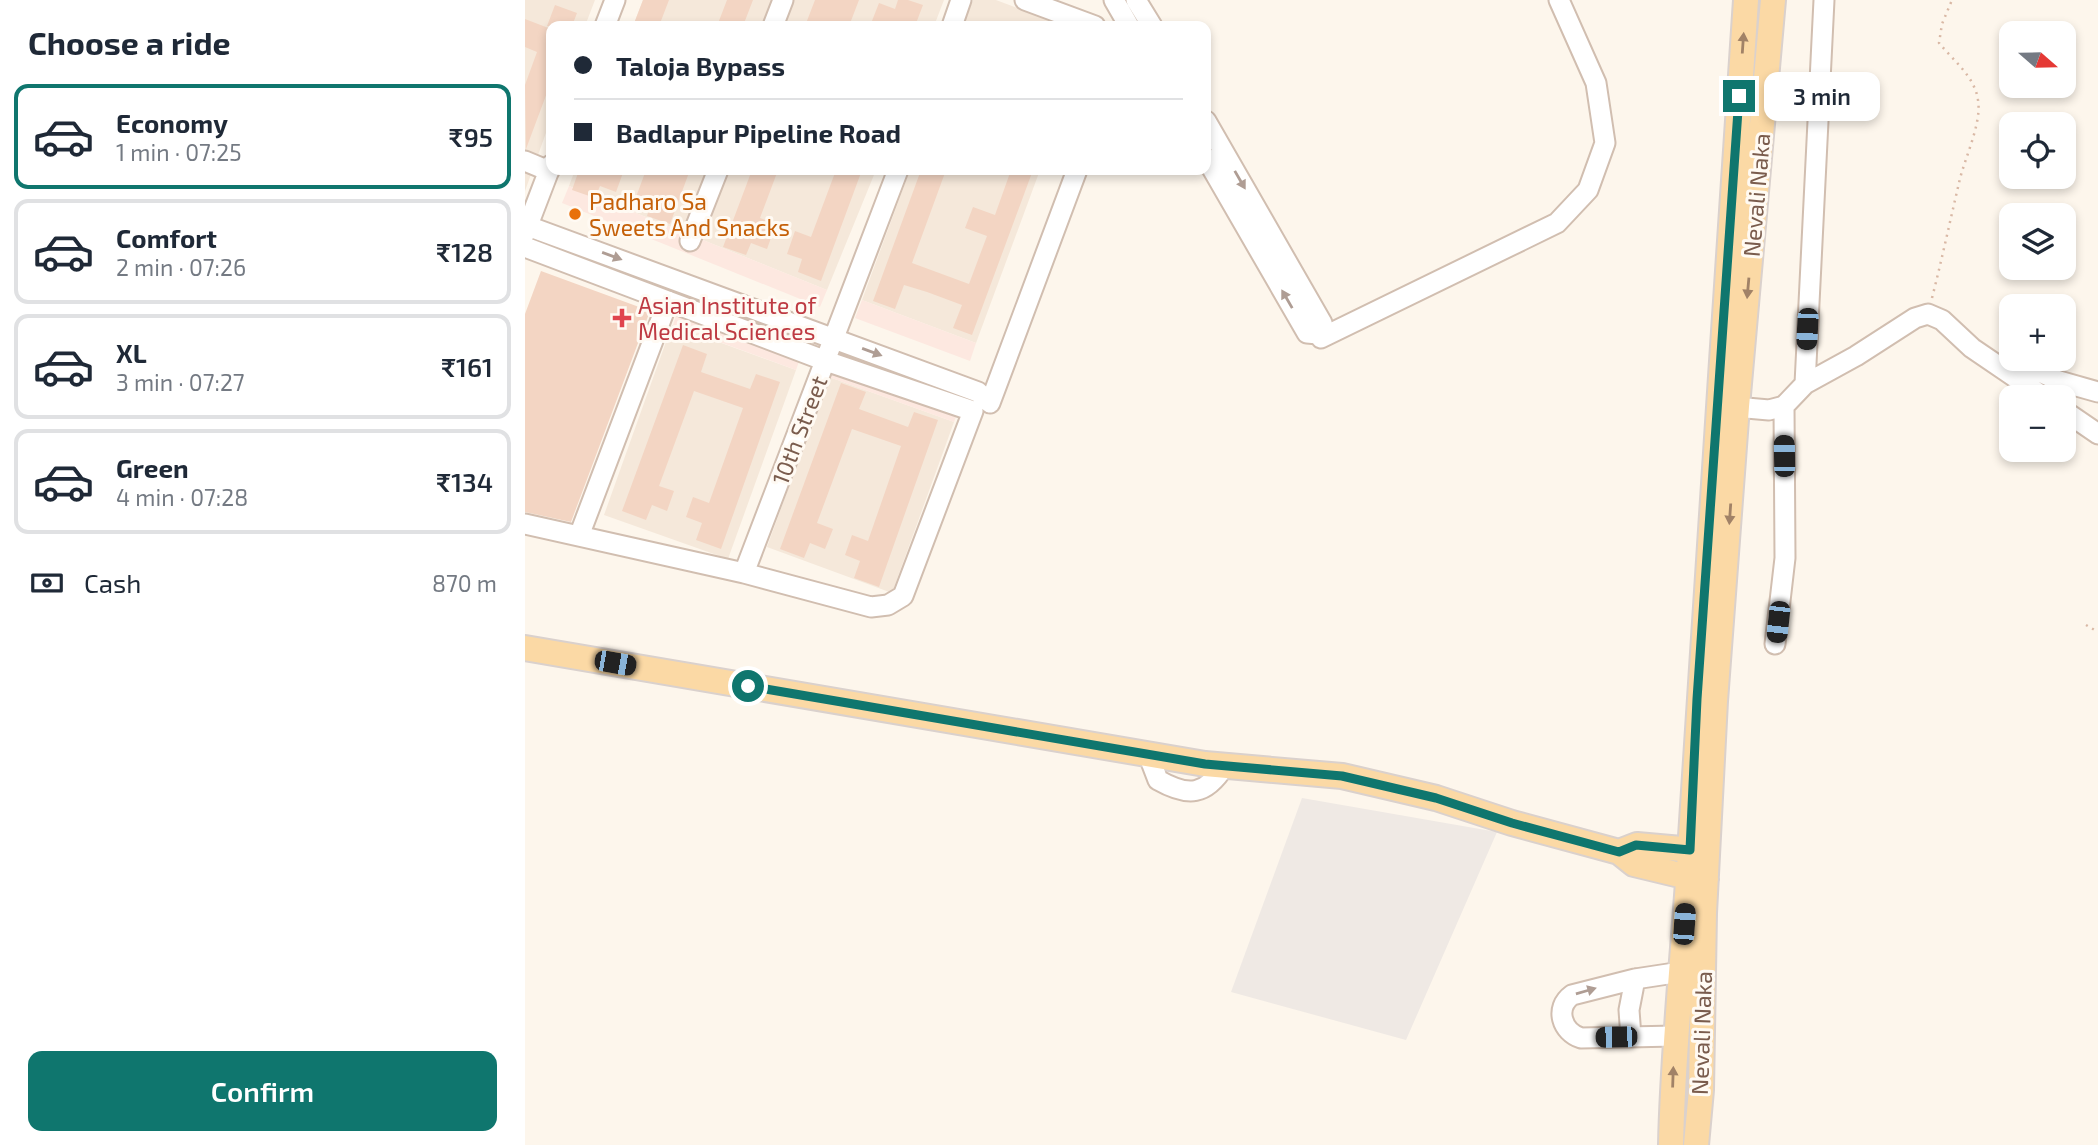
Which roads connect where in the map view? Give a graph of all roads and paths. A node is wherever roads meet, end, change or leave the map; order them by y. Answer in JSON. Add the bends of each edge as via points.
{"nodes":[{"id":1,"x":615,"y":0,"type":"edge"},
{"id":2,"x":783,"y":0,"type":"edge"},
{"id":3,"x":961,"y":0,"type":"edge"},
{"id":4,"x":1025,"y":0,"type":"edge"},
{"id":5,"x":1114,"y":0,"type":"edge"},
{"id":6,"x":1136,"y":0,"type":"edge"},
{"id":7,"x":1559,"y":0,"type":"edge"},
{"id":8,"x":1746,"y":0,"type":"edge"},
{"id":9,"x":1773,"y":0,"type":"edge"},
{"id":10,"x":1824,"y":0,"type":"edge"},
{"id":11,"x":1952,"y":0,"type":"edge"},
{"id":12,"x":1063,"y":7,"type":"edge"},
{"id":13,"x":607,"y":21,"type":"edge"},
{"id":14,"x":775,"y":21,"type":"edge"},
{"id":15,"x":954,"y":21,"type":"edge"},
{"id":16,"x":1087,"y":21,"type":"edge"},
{"id":17,"x":1126,"y":21,"type":"edge"},
{"id":18,"x":1148,"y":21,"type":"edge"},
{"id":19,"x":1211,"y":130,"type":"edge"},
{"id":20,"x":525,"y":161,"type":"edge"},
{"id":21,"x":546,"y":167,"type":"edge"},
{"id":22,"x":1211,"y":167,"type":"edge"},
{"id":23,"x":547,"y":175,"type":"edge"},
{"id":24,"x":716,"y":175,"type":"edge"},
{"id":25,"x":896,"y":175,"type":"edge"},
{"id":26,"x":1075,"y":175,"type":"edge"},
{"id":27,"x":526,"y":228,"type":"edge"},
{"id":28,"x":690,"y":241,"type":"dead end"},
{"id":29,"x":525,"y":247,"type":"edge"},
{"id":30,"x":668,"y":301,"type":"junction"},
{"id":31,"x":1928,"y":314,"type":"junction"},
{"id":32,"x":1318,"y":334,"type":"junction"},
{"id":33,"x":835,"y":338,"type":"junction"},
{"id":34,"x":1999,"y":356,"type":"edge"},
{"id":35,"x":1986,"y":358,"type":"junction"},
{"id":36,"x":826,"y":361,"type":"junction"},
{"id":37,"x":2038,"y":371,"type":"edge"},
{"id":38,"x":1805,"y":384,"type":"junction"},
{"id":39,"x":2026,"y":385,"type":"edge"},
{"id":40,"x":2098,"y":392,"type":"edge"},
{"id":41,"x":1728,"y":406,"type":"junction"},
{"id":42,"x":1784,"y":406,"type":"junction"},
{"id":43,"x":982,"y":407,"type":"junction"},
{"id":44,"x":2076,"y":419,"type":"edge"},
{"id":45,"x":2098,"y":434,"type":"edge"},
{"id":46,"x":525,"y":524,"type":"edge"},
{"id":47,"x":579,"y":536,"type":"junction"},
{"id":48,"x":744,"y":573,"type":"junction"},
{"id":49,"x":2085,"y":625,"type":"dead end"},
{"id":50,"x":2098,"y":632,"type":"edge"},
{"id":51,"x":1775,"y":644,"type":"dead end"},
{"id":52,"x":525,"y":648,"type":"edge"},
{"id":53,"x":1698,"y":851,"type":"junction"},
{"id":54,"x":1619,"y":852,"type":"junction"},
{"id":55,"x":1697,"y":878,"type":"junction"},
{"id":56,"x":1681,"y":972,"type":"junction"},
{"id":57,"x":1635,"y":979,"type":"junction"},
{"id":58,"x":1675,"y":1036,"type":"junction"},
{"id":59,"x":1631,"y":1037,"type":"junction"},
{"id":60,"x":1671,"y":1145,"type":"edge"},
{"id":61,"x":1696,"y":1145,"type":"edge"}],
"edges":[{"from":1,"to":13,"type":"street"},
{"from":2,"to":14,"type":"street"},
{"from":3,"to":15,"type":"street"},
{"from":4,"to":12,"type":"street"},
{"from":5,"to":17,"type":"street"},
{"from":6,"to":18,"type":"street"},
{"from":7,"to":32,"type":"street","via":[[1598,95],[1605,143],[1588,190],[1557,223],[1321,338]]},
{"from":41,"to":8,"type":"main road","one_way":true},
{"from":9,"to":41,"type":"main road","name":"Nevali Naka","one_way":true},
{"from":10,"to":38,"type":"street"},
{"from":11,"to":31,"type":"path","via":[[1939,43],[1972,81],[1979,101]]},
{"from":12,"to":16,"type":"street"},
{"from":19,"to":32,"type":"street","one_way":true,"via":[[1322,323]]},
{"from":20,"to":21,"type":"street"},
{"from":32,"to":22,"type":"street","one_way":true,"via":[[1307,334]]},
{"from":23,"to":27,"type":"street"},
{"from":24,"to":28,"type":"street"},
{"from":25,"to":33,"type":"street","name":"10th Street"},
{"from":26,"to":43,"type":"street"},
{"from":27,"to":33,"type":"street","one_way":true},
{"from":29,"to":30,"type":"street"},
{"from":30,"to":36,"type":"street"},
{"from":30,"to":47,"type":"street"},
{"from":31,"to":35,"type":"street","via":[[1942,320]]},
{"from":31,"to":38,"type":"street"},
{"from":33,"to":36,"type":"street","name":"10th Street"},
{"from":33,"to":43,"type":"street","one_way":true,"via":[[978,392]]},
{"from":34,"to":35,"type":"street"},
{"from":35,"to":39,"type":"street"},
{"from":36,"to":43,"type":"street"},
{"from":36,"to":48,"type":"street","name":"10th Street"},
{"from":37,"to":40,"type":"street"},
{"from":38,"to":42,"type":"street"},
{"from":41,"to":42,"type":"street","via":[[1769,410]]},
{"from":41,"to":53,"type":"main road","via":[[1698,686]]},
{"from":42,"to":51,"type":"street","via":[[1785,558]]},
{"from":43,"to":48,"type":"street","via":[[903,596],[888,605],[871,607]]},
{"from":44,"to":45,"type":"street"},
{"from":46,"to":47,"type":"street"},
{"from":47,"to":48,"type":"street"},
{"from":49,"to":50,"type":"path"},
{"from":52,"to":54,"type":"main road","via":[[1148,754],[1342,776],[1436,798]]},
{"from":53,"to":54,"type":"main road","via":[[1636,845]]},
{"from":53,"to":55,"type":"main road"},
{"from":54,"to":55,"type":"main road","via":[[1635,864]]},
{"from":55,"to":56,"type":"main road"},
{"from":55,"to":61,"type":"main road","name":"Nevali Naka","via":[[1701,1090]]},
{"from":56,"to":57,"type":"street"},
{"from":56,"to":58,"type":"main road"},
{"from":57,"to":59,"type":"street","via":[[1629,1010]]},
{"from":59,"to":57,"type":"street","one_way":true,"via":[[1581,1038],[1564,1027],[1562,1013],[1565,1000],[1572,995]]},
{"from":58,"to":59,"type":"street"},
{"from":60,"to":58,"type":"main road","one_way":true}]}
